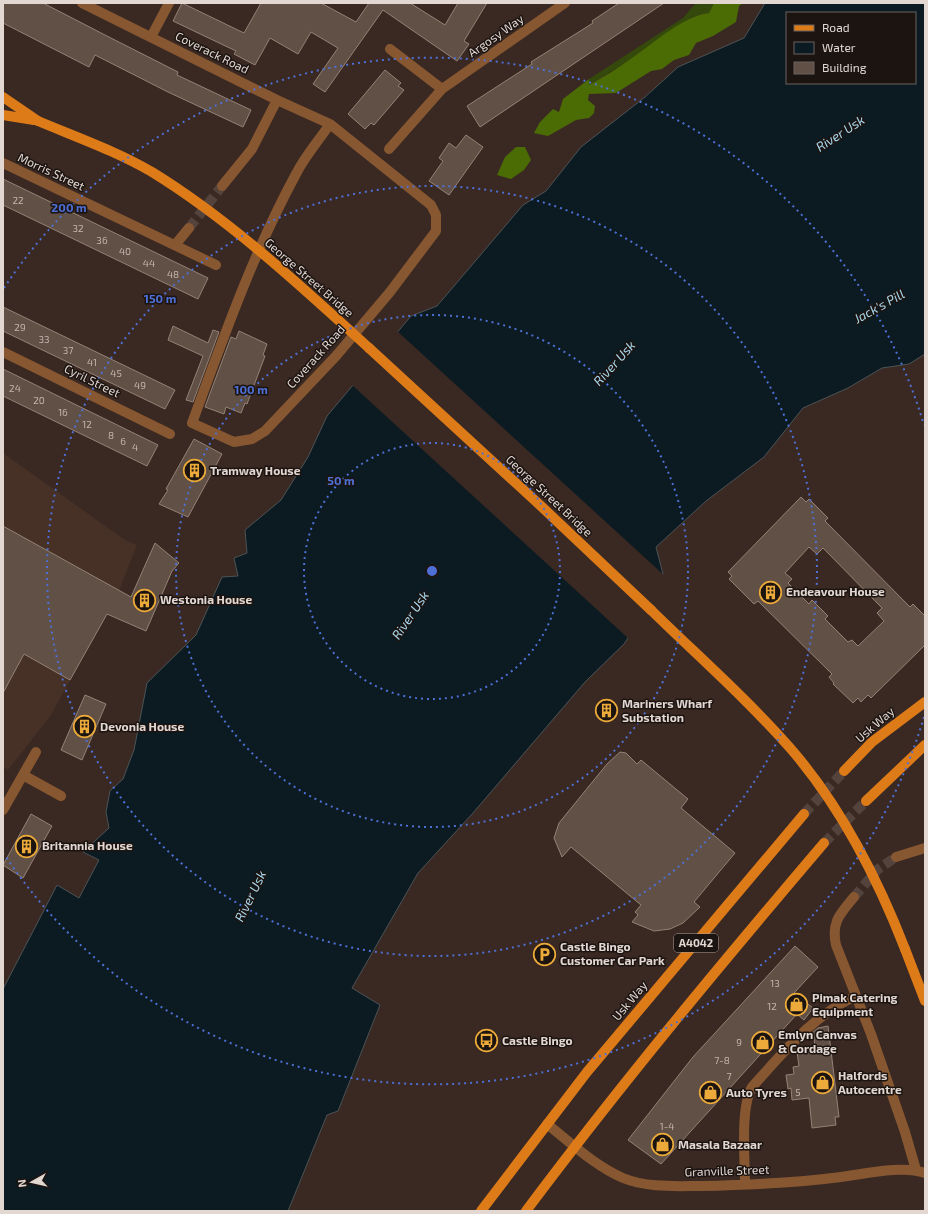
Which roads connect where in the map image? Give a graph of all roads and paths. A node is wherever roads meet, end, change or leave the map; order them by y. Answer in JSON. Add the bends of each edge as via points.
{"nodes":[{"id":1,"x":82,"y":3,"type":"edge"},
{"id":2,"x":169,"y":3,"type":"edge"},
{"id":3,"x":565,"y":3,"type":"edge"},
{"id":4,"x":152,"y":37,"type":"junction"},
{"id":5,"x":390,"y":49,"type":"dead end"},
{"id":6,"x":442,"y":89,"type":"junction"},
{"id":7,"x":3,"y":98,"type":"edge"},
{"id":8,"x":277,"y":100,"type":"junction"},
{"id":9,"x":3,"y":115,"type":"edge"},
{"id":10,"x":38,"y":121,"type":"junction"},
{"id":11,"x":330,"y":124,"type":"junction"},
{"id":12,"x":389,"y":149,"type":"dead end"},
{"id":13,"x":3,"y":163,"type":"edge"},
{"id":14,"x":222,"y":186,"type":"tunnel mouth"},
{"id":15,"x":189,"y":228,"type":"tunnel mouth"},
{"id":16,"x":175,"y":245,"type":"junction"},
{"id":17,"x":216,"y":265,"type":"dead end"},
{"id":18,"x":3,"y":352,"type":"edge"},
{"id":19,"x":170,"y":434,"type":"dead end"},
{"id":20,"x":925,"y":702,"type":"edge"},
{"id":21,"x":925,"y":745,"type":"edge"},
{"id":22,"x":36,"y":752,"type":"dead end"},
{"id":23,"x":844,"y":771,"type":"tunnel mouth"},
{"id":24,"x":23,"y":775,"type":"junction"},
{"id":25,"x":61,"y":796,"type":"dead end"},
{"id":26,"x":866,"y":801,"type":"tunnel mouth"},
{"id":27,"x":3,"y":810,"type":"edge"},
{"id":28,"x":804,"y":814,"type":"tunnel mouth"},
{"id":29,"x":824,"y":844,"type":"tunnel mouth"},
{"id":30,"x":925,"y":848,"type":"edge"},
{"id":31,"x":896,"y":857,"type":"tunnel mouth"},
{"id":32,"x":854,"y":896,"type":"tunnel mouth"},
{"id":33,"x":856,"y":996,"type":"junction"},
{"id":34,"x":925,"y":1001,"type":"edge"},
{"id":35,"x":547,"y":1124,"type":"junction"},
{"id":36,"x":574,"y":1146,"type":"junction"},
{"id":37,"x":922,"y":1171,"type":"edge"},
{"id":38,"x":745,"y":1184,"type":"junction"},
{"id":39,"x":481,"y":1211,"type":"edge"},
{"id":40,"x":526,"y":1211,"type":"edge"}],
"edges":[{"from":1,"to":4,"type":"street","name":"Coverack Road"},
{"from":2,"to":4,"type":"street"},
{"from":3,"to":6,"type":"street","name":"Argosy Way"},
{"from":4,"to":8,"type":"street","name":"Coverack Road"},
{"from":5,"to":6,"type":"street"},
{"from":6,"to":12,"type":"street","name":"Argosy Way"},
{"from":7,"to":10,"type":"main road","name":"George Street Bridge"},
{"from":8,"to":11,"type":"street","name":"Coverack Road"},
{"from":8,"to":14,"type":"street","via":[[255,144]]},
{"from":9,"to":10,"type":"main road","name":"George Street Bridge"},
{"from":10,"to":34,"type":"main road","name":"George Street Bridge","bridge":true,"via":[[150,172],[185,194],[255,248],[542,507],[761,718],[814,778],[870,867],[889,907]]},
{"from":11,"to":11,"type":"street","name":"Coverack Road","via":[[431,205],[436,215],[436,231],[351,338],[265,431],[248,441],[230,441],[192,423],[225,332],[260,247],[296,172]]},
{"from":13,"to":16,"type":"street","name":"Morris Street"},
{"from":15,"to":16,"type":"street"},
{"from":16,"to":17,"type":"street","name":"Morris Street"},
{"from":18,"to":19,"type":"street","name":"Cyril Street"},
{"from":20,"to":23,"type":"main road","name":"Usk Way","via":[[872,742]]},
{"from":21,"to":26,"type":"main road"},
{"from":22,"to":24,"type":"street"},
{"from":24,"to":25,"type":"street"},
{"from":24,"to":27,"type":"street"},
{"from":28,"to":35,"type":"main road","name":"Usk Way","number":"A4042","via":[[587,1072]]},
{"from":29,"to":36,"type":"main road","number":"A4042","via":[[692,999]]},
{"from":30,"to":31,"type":"street"},
{"from":32,"to":33,"type":"street","via":[[839,915],[834,930],[836,945]]},
{"from":33,"to":37,"type":"street","via":[[905,1132]]},
{"from":33,"to":38,"type":"street","via":[[838,1004],[812,1023],[752,1087],[746,1108]]},
{"from":35,"to":36,"type":"street","name":"Granville Street"},
{"from":35,"to":39,"type":"main road","name":"Usk Way","number":"A4042"},
{"from":36,"to":38,"type":"street","name":"Granville Street","via":[[613,1174],[639,1183],[667,1186]]},
{"from":36,"to":40,"type":"main road","number":"A4042"},
{"from":37,"to":38,"type":"street","name":"Granville Street"}]}
